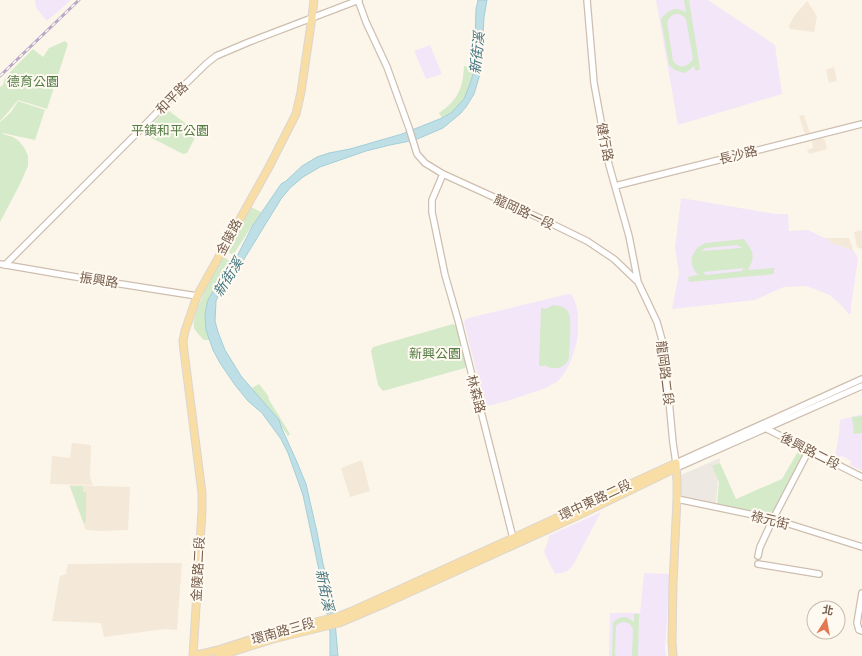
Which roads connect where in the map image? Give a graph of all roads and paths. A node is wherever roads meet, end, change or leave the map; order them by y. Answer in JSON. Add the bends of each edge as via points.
{"nodes":[{"id":1,"x":314,"y":0,"type":"edge"},
{"id":2,"x":358,"y":0,"type":"edge"},
{"id":3,"x":587,"y":0,"type":"edge"},
{"id":4,"x":312,"y":17,"type":"junction"},
{"id":5,"x":862,"y":124,"type":"edge"},
{"id":6,"x":443,"y":174,"type":"junction"},
{"id":7,"x":614,"y":186,"type":"junction"},
{"id":8,"x":2,"y":264,"type":"edge"},
{"id":9,"x":638,"y":282,"type":"junction"},
{"id":10,"x":198,"y":296,"type":"junction"},
{"id":11,"x":862,"y":379,"type":"edge"},
{"id":12,"x":862,"y":386,"type":"edge"},
{"id":13,"x":759,"y":425,"type":"junction"},
{"id":14,"x":765,"y":429,"type":"junction"},
{"id":15,"x":809,"y":450,"type":"junction"},
{"id":16,"x":676,"y":466,"type":"junction"},
{"id":17,"x":862,"y":477,"type":"edge"},
{"id":18,"x":201,"y":482,"type":"joint"},
{"id":19,"x":677,"y":499,"type":"junction"},
{"id":20,"x":773,"y":519,"type":"junction"},
{"id":21,"x":514,"y":541,"type":"junction"},
{"id":22,"x":862,"y":546,"type":"edge"},
{"id":23,"x":758,"y":556,"type":"dead end"},
{"id":24,"x":758,"y":564,"type":"dead end"},
{"id":25,"x":819,"y":574,"type":"dead end"},
{"id":26,"x":862,"y":593,"type":"edge"},
{"id":27,"x":327,"y":622,"type":"junction"},
{"id":28,"x":862,"y":631,"type":"edge"},
{"id":29,"x":193,"y":656,"type":"edge"},
{"id":30,"x":219,"y":656,"type":"edge"},
{"id":31,"x":673,"y":656,"type":"edge"}],
"edges":[{"from":1,"to":4,"type":"main road","name":"金陵路"},
{"from":2,"to":4,"type":"street","name":"和平路"},
{"from":2,"to":6,"type":"street","name":"龍岡路一段","via":[[387,67],[417,154],[425,163]]},
{"from":3,"to":7,"type":"street","name":"健行路","via":[[594,83]]},
{"from":4,"to":8,"type":"street","name":"和平路","via":[[216,56]]},
{"from":4,"to":10,"type":"main road","name":"金陵路","via":[[296,114]]},
{"from":5,"to":7,"type":"street","name":"長沙路"},
{"from":6,"to":9,"type":"street","name":"龍岡路一段","via":[[587,241],[614,259]]},
{"from":6,"to":21,"type":"street","name":"林森路","via":[[432,200],[432,212],[445,275]]},
{"from":7,"to":9,"type":"street","name":"健行路","via":[[629,236]]},
{"from":8,"to":10,"type":"street","name":"振興路"},
{"from":9,"to":16,"type":"street","name":"龍岡路二段","via":[[657,322],[664,347]]},
{"from":10,"to":18,"type":"main road","name":"金陵路","via":[[183,341]]},
{"from":11,"to":13,"type":"street","name":"環中東路二段"},
{"from":12,"to":14,"type":"street","name":"環中東路二段"},
{"from":13,"to":14,"type":"street","name":"後興路二段"},
{"from":13,"to":16,"type":"street","name":"環中東路二段"},
{"from":14,"to":15,"type":"street","name":"後興路二段"},
{"from":14,"to":16,"type":"street","name":"環中東路二段"},
{"from":15,"to":17,"type":"street","name":"後興路二段"},
{"from":15,"to":20,"type":"street"},
{"from":16,"to":19,"type":"main road"},
{"from":16,"to":21,"type":"main road","name":"環中東路二段","via":[[575,517]]},
{"from":18,"to":29,"type":"main road","name":"金陵路二段","via":[[202,510]]},
{"from":19,"to":20,"type":"street","name":"祿元街"},
{"from":19,"to":31,"type":"main road"},
{"from":20,"to":22,"type":"street","name":"祿元街"},
{"from":20,"to":23,"type":"street"},
{"from":21,"to":27,"type":"main road","name":"環中東路二段","via":[[390,602]]},
{"from":24,"to":25,"type":"street"},
{"from":26,"to":28,"type":"street","via":[[857,623],[859,630]]},
{"from":27,"to":29,"type":"main road","name":"環南路三段","via":[[271,633]]},
{"from":27,"to":30,"type":"main road","name":"環南路三段"}]}
